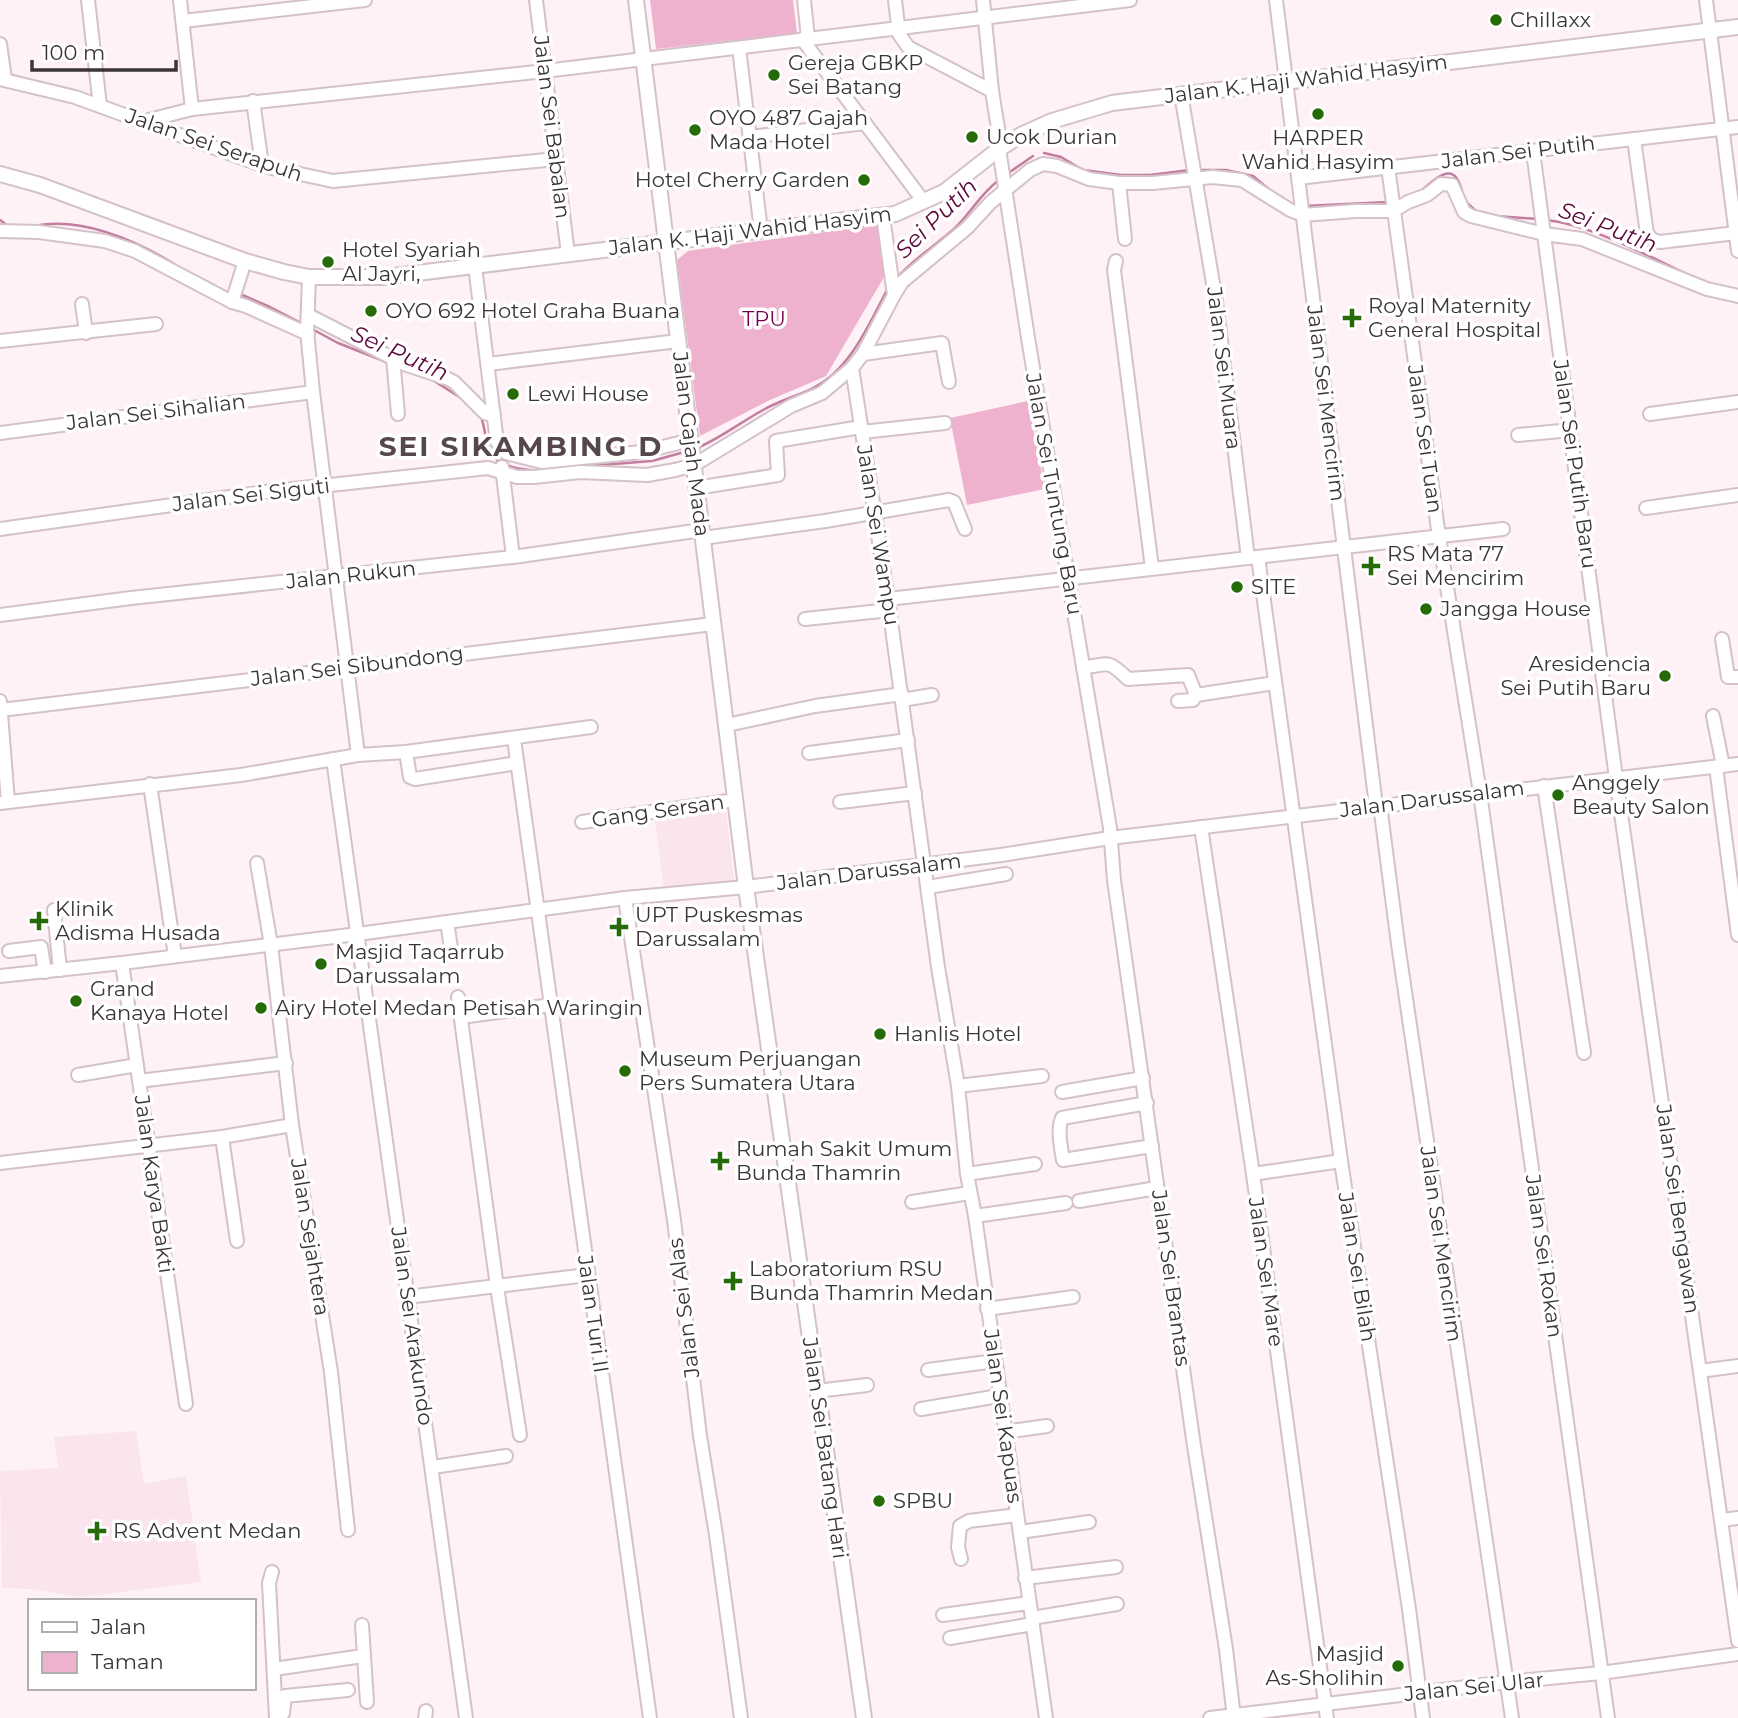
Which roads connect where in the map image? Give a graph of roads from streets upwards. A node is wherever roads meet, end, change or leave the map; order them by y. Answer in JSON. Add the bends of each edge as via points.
{"nodes":[{"id":1,"x":88,"y":0,"type":"edge"},
{"id":2,"x":180,"y":0,"type":"edge"},
{"id":3,"x":365,"y":0,"type":"edge"},
{"id":4,"x":536,"y":0,"type":"edge"},
{"id":5,"x":636,"y":0,"type":"edge"},
{"id":6,"x":804,"y":0,"type":"edge"},
{"id":7,"x":895,"y":0,"type":"edge"},
{"id":8,"x":983,"y":0,"type":"edge"},
{"id":9,"x":1130,"y":0,"type":"edge"},
{"id":10,"x":1276,"y":0,"type":"edge"},
{"id":11,"x":1706,"y":0,"type":"edge"},
{"id":12,"x":985,"y":16,"type":"junction"},
{"id":13,"x":183,"y":21,"type":"junction"},
{"id":14,"x":897,"y":27,"type":"junction"},
{"id":15,"x":1738,"y":27,"type":"edge"},
{"id":16,"x":1710,"y":30,"type":"junction"},
{"id":17,"x":805,"y":38,"type":"junction"},
{"id":18,"x":0,"y":44,"type":"edge"},
{"id":19,"x":739,"y":48,"type":"junction"},
{"id":20,"x":643,"y":59,"type":"junction"},
{"id":21,"x":545,"y":71,"type":"junction"},
{"id":22,"x":2,"y":79,"type":"edge"},
{"id":23,"x":1286,"y":82,"type":"junction"},
{"id":24,"x":992,"y":91,"type":"junction"},
{"id":25,"x":1181,"y":94,"type":"junction"},
{"id":26,"x":253,"y":102,"type":"junction"},
{"id":27,"x":100,"y":106,"type":"junction"},
{"id":28,"x":192,"y":109,"type":"junction"},
{"id":29,"x":145,"y":121,"type":"junction"},
{"id":30,"x":864,"y":123,"type":"junction"},
{"id":31,"x":1738,"y":127,"type":"edge"},
{"id":32,"x":1722,"y":129,"type":"junction"},
{"id":33,"x":750,"y":137,"type":"junction"},
{"id":34,"x":1634,"y":139,"type":"junction"},
{"id":35,"x":1000,"y":148,"type":"junction"},
{"id":36,"x":1533,"y":151,"type":"junction"},
{"id":37,"x":556,"y":159,"type":"junction"},
{"id":38,"x":262,"y":165,"type":"junction"},
{"id":39,"x":1388,"y":167,"type":"junction"},
{"id":40,"x":1195,"y":173,"type":"junction"},
{"id":41,"x":0,"y":174,"type":"edge"},
{"id":42,"x":1298,"y":178,"type":"junction"},
{"id":43,"x":1005,"y":180,"type":"junction"},
{"id":44,"x":1119,"y":183,"type":"junction"},
{"id":45,"x":924,"y":202,"type":"junction"},
{"id":46,"x":1392,"y":204,"type":"junction"},
{"id":47,"x":1302,"y":210,"type":"junction"},
{"id":48,"x":883,"y":216,"type":"junction"},
{"id":49,"x":1736,"y":225,"type":"edge"},
{"id":50,"x":761,"y":231,"type":"junction"},
{"id":51,"x":0,"y":232,"type":"edge"},
{"id":52,"x":1545,"y":234,"type":"junction"},
{"id":53,"x":1125,"y":239,"type":"dead end"},
{"id":54,"x":666,"y":242,"type":"junction"},
{"id":55,"x":1738,"y":251,"type":"edge"},
{"id":56,"x":568,"y":254,"type":"junction"},
{"id":57,"x":246,"y":261,"type":"junction"},
{"id":58,"x":1116,"y":261,"type":"dead end"},
{"id":59,"x":475,"y":266,"type":"junction"},
{"id":60,"x":309,"y":277,"type":"junction"},
{"id":61,"x":894,"y":293,"type":"junction"},
{"id":62,"x":235,"y":296,"type":"junction"},
{"id":63,"x":1738,"y":296,"type":"edge"},
{"id":64,"x":82,"y":304,"type":"dead end"},
{"id":65,"x":156,"y":324,"type":"dead end"},
{"id":66,"x":308,"y":325,"type":"junction"},
{"id":67,"x":86,"y":333,"type":"junction"},
{"id":68,"x":0,"y":341,"type":"edge"},
{"id":69,"x":678,"y":341,"type":"junction"},
{"id":70,"x":863,"y":354,"type":"junction"},
{"id":71,"x":393,"y":362,"type":"junction"},
{"id":72,"x":488,"y":364,"type":"junction"},
{"id":73,"x":852,"y":368,"type":"junction"},
{"id":74,"x":949,"y":382,"type":"dead end"},
{"id":75,"x":313,"y":392,"type":"junction"},
{"id":76,"x":1738,"y":402,"type":"edge"},
{"id":77,"x":398,"y":414,"type":"dead end"},
{"id":78,"x":1650,"y":414,"type":"dead end"},
{"id":79,"x":494,"y":416,"type":"junction"},
{"id":80,"x":945,"y":423,"type":"dead end"},
{"id":81,"x":862,"y":430,"type":"junction"},
{"id":82,"x":1571,"y":430,"type":"junction"},
{"id":83,"x":0,"y":432,"type":"edge"},
{"id":84,"x":1518,"y":435,"type":"dead end"},
{"id":85,"x":691,"y":443,"type":"junction"},
{"id":86,"x":503,"y":463,"type":"junction"},
{"id":87,"x":693,"y":463,"type":"junction"},
{"id":88,"x":326,"y":485,"type":"junction"},
{"id":89,"x":696,"y":488,"type":"junction"},
{"id":90,"x":1738,"y":495,"type":"edge"},
{"id":91,"x":1646,"y":508,"type":"dead end"},
{"id":92,"x":873,"y":513,"type":"junction"},
{"id":93,"x":0,"y":529,"type":"edge"},
{"id":94,"x":964,"y":529,"type":"dead end"},
{"id":95,"x":1503,"y":529,"type":"dead end"},
{"id":96,"x":702,"y":534,"type":"junction"},
{"id":97,"x":1439,"y":537,"type":"junction"},
{"id":98,"x":1344,"y":547,"type":"junction"},
{"id":99,"x":513,"y":557,"type":"junction"},
{"id":100,"x":1253,"y":558,"type":"junction"},
{"id":101,"x":1152,"y":568,"type":"junction"},
{"id":102,"x":336,"y":576,"type":"junction"},
{"id":103,"x":1068,"y":577,"type":"junction"},
{"id":104,"x":889,"y":604,"type":"junction"},
{"id":105,"x":0,"y":615,"type":"edge"},
{"id":106,"x":805,"y":619,"type":"dead end"},
{"id":107,"x":713,"y":624,"type":"junction"},
{"id":108,"x":1722,"y":639,"type":"dead end"},
{"id":109,"x":347,"y":667,"type":"junction"},
{"id":110,"x":1083,"y":668,"type":"junction"},
{"id":111,"x":1738,"y":677,"type":"edge"},
{"id":112,"x":1274,"y":683,"type":"junction"},
{"id":113,"x":932,"y":695,"type":"dead end"},
{"id":114,"x":1196,"y":695,"type":"junction"},
{"id":115,"x":902,"y":697,"type":"junction"},
{"id":116,"x":0,"y":701,"type":"edge"},
{"id":117,"x":1178,"y":701,"type":"dead end"},
{"id":118,"x":1,"y":710,"type":"edge"},
{"id":119,"x":1713,"y":716,"type":"dead end"},
{"id":120,"x":727,"y":725,"type":"junction"},
{"id":121,"x":590,"y":727,"type":"dead end"},
{"id":122,"x":514,"y":739,"type":"junction"},
{"id":123,"x":908,"y":740,"type":"junction"},
{"id":124,"x":406,"y":752,"type":"junction"},
{"id":125,"x":809,"y":753,"type":"dead end"},
{"id":126,"x":358,"y":755,"type":"junction"},
{"id":127,"x":333,"y":759,"type":"junction"},
{"id":128,"x":517,"y":764,"type":"junction"},
{"id":129,"x":1738,"y":764,"type":"edge"},
{"id":130,"x":1719,"y":766,"type":"junction"},
{"id":131,"x":1616,"y":778,"type":"junction"},
{"id":132,"x":150,"y":784,"type":"junction"},
{"id":133,"x":1544,"y":786,"type":"junction"},
{"id":134,"x":915,"y":793,"type":"junction"},
{"id":135,"x":1480,"y":793,"type":"junction"},
{"id":136,"x":735,"y":800,"type":"junction"},
{"id":137,"x":840,"y":802,"type":"dead end"},
{"id":138,"x":4,"y":803,"type":"edge"},
{"id":139,"x":1378,"y":806,"type":"junction"},
{"id":140,"x":1293,"y":816,"type":"junction"},
{"id":141,"x":582,"y":822,"type":"dead end"},
{"id":142,"x":1200,"y":827,"type":"junction"},
{"id":143,"x":1110,"y":838,"type":"junction"},
{"id":144,"x":257,"y":863,"type":"dead end"},
{"id":145,"x":925,"y":865,"type":"junction"},
{"id":146,"x":1006,"y":874,"type":"dead end"},
{"id":147,"x":746,"y":887,"type":"junction"},
{"id":148,"x":928,"y":887,"type":"junction"},
{"id":149,"x":625,"y":898,"type":"junction"},
{"id":150,"x":539,"y":909,"type":"junction"},
{"id":151,"x":54,"y":910,"type":"dead end"},
{"id":152,"x":447,"y":922,"type":"junction"},
{"id":153,"x":358,"y":934,"type":"junction"},
{"id":154,"x":1738,"y":935,"type":"edge"},
{"id":155,"x":271,"y":945,"type":"junction"},
{"id":156,"x":451,"y":948,"type":"dead end"},
{"id":157,"x":9,"y":951,"type":"dead end"},
{"id":158,"x":175,"y":956,"type":"junction"},
{"id":159,"x":121,"y":964,"type":"junction"},
{"id":160,"x":60,"y":970,"type":"junction"},
{"id":161,"x":45,"y":972,"type":"junction"},
{"id":162,"x":0,"y":976,"type":"edge"},
{"id":163,"x":458,"y":997,"type":"dead end"},
{"id":164,"x":552,"y":1005,"type":"junction"},
{"id":165,"x":461,"y":1017,"type":"junction"},
{"id":166,"x":1584,"y":1053,"type":"dead end"},
{"id":167,"x":286,"y":1063,"type":"junction"},
{"id":168,"x":137,"y":1065,"type":"junction"},
{"id":169,"x":78,"y":1075,"type":"dead end"},
{"id":170,"x":1042,"y":1076,"type":"dead end"},
{"id":171,"x":1143,"y":1078,"type":"junction"},
{"id":172,"x":139,"y":1081,"type":"junction"},
{"id":173,"x":958,"y":1086,"type":"junction"},
{"id":174,"x":1062,"y":1092,"type":"dead end"},
{"id":175,"x":1147,"y":1103,"type":"junction"},
{"id":176,"x":292,"y":1125,"type":"junction"},
{"id":177,"x":222,"y":1137,"type":"junction"},
{"id":178,"x":148,"y":1145,"type":"junction"},
{"id":179,"x":1152,"y":1146,"type":"junction"},
{"id":180,"x":1341,"y":1161,"type":"junction"},
{"id":181,"x":0,"y":1163,"type":"edge"},
{"id":182,"x":1035,"y":1164,"type":"dead end"},
{"id":183,"x":967,"y":1174,"type":"junction"},
{"id":184,"x":1253,"y":1174,"type":"junction"},
{"id":185,"x":1157,"y":1188,"type":"junction"},
{"id":186,"x":970,"y":1193,"type":"junction"},
{"id":187,"x":912,"y":1202,"type":"dead end"},
{"id":188,"x":975,"y":1216,"type":"junction"},
{"id":189,"x":237,"y":1241,"type":"dead end"},
{"id":190,"x":587,"y":1275,"type":"junction"},
{"id":191,"x":497,"y":1287,"type":"junction"},
{"id":192,"x":407,"y":1297,"type":"junction"},
{"id":193,"x":1073,"y":1297,"type":"dead end"},
{"id":194,"x":987,"y":1309,"type":"junction"},
{"id":195,"x":995,"y":1361,"type":"junction"},
{"id":196,"x":1738,"y":1366,"type":"edge"},
{"id":197,"x":928,"y":1370,"type":"dead end"},
{"id":198,"x":1700,"y":1371,"type":"junction"},
{"id":199,"x":867,"y":1385,"type":"dead end"},
{"id":200,"x":817,"y":1391,"type":"junction"},
{"id":201,"x":999,"y":1396,"type":"junction"},
{"id":202,"x":186,"y":1404,"type":"dead end"},
{"id":203,"x":921,"y":1409,"type":"dead end"},
{"id":204,"x":1047,"y":1426,"type":"dead end"},
{"id":205,"x":1005,"y":1432,"type":"junction"},
{"id":206,"x":520,"y":1435,"type":"dead end"},
{"id":207,"x":506,"y":1456,"type":"dead end"},
{"id":208,"x":433,"y":1467,"type":"junction"},
{"id":209,"x":1017,"y":1515,"type":"junction"},
{"id":210,"x":1738,"y":1518,"type":"edge"},
{"id":211,"x":1722,"y":1520,"type":"junction"},
{"id":212,"x":1088,"y":1522,"type":"dead end"},
{"id":213,"x":348,"y":1530,"type":"dead end"},
{"id":214,"x":1020,"y":1532,"type":"junction"},
{"id":215,"x":961,"y":1559,"type":"dead end"},
{"id":216,"x":1116,"y":1567,"type":"dead end"},
{"id":217,"x":272,"y":1572,"type":"dead end"},
{"id":218,"x":1025,"y":1578,"type":"junction"},
{"id":219,"x":1029,"y":1603,"type":"junction"},
{"id":220,"x":1117,"y":1604,"type":"dead end"},
{"id":221,"x":943,"y":1615,"type":"dead end"},
{"id":222,"x":1033,"y":1621,"type":"junction"},
{"id":223,"x":362,"y":1625,"type":"dead end"},
{"id":224,"x":950,"y":1638,"type":"dead end"},
{"id":225,"x":1738,"y":1641,"type":"edge"},
{"id":226,"x":1738,"y":1654,"type":"edge"},
{"id":227,"x":363,"y":1656,"type":"junction"},
{"id":228,"x":274,"y":1669,"type":"junction"},
{"id":229,"x":1601,"y":1673,"type":"junction"},
{"id":230,"x":1507,"y":1682,"type":"junction"},
{"id":231,"x":348,"y":1690,"type":"dead end"},
{"id":232,"x":1419,"y":1692,"type":"junction"},
{"id":233,"x":368,"y":1702,"type":"dead end"},
{"id":234,"x":1326,"y":1711,"type":"edge"},
{"id":235,"x":1234,"y":1717,"type":"edge"},
{"id":236,"x":276,"y":1718,"type":"edge"},
{"id":237,"x":284,"y":1718,"type":"edge"},
{"id":238,"x":466,"y":1718,"type":"edge"},
{"id":239,"x":650,"y":1718,"type":"edge"},
{"id":240,"x":741,"y":1718,"type":"edge"},
{"id":241,"x":864,"y":1718,"type":"edge"},
{"id":242,"x":1046,"y":1718,"type":"edge"},
{"id":243,"x":1210,"y":1718,"type":"edge"},
{"id":244,"x":1423,"y":1718,"type":"edge"},
{"id":245,"x":1511,"y":1718,"type":"edge"},
{"id":246,"x":1608,"y":1718,"type":"edge"}],
"edges":[{"from":1,"to":27,"type":"street"},
{"from":2,"to":13,"type":"street"},
{"from":3,"to":13,"type":"street"},
{"from":4,"to":21,"type":"street","name":"Jalan Sei Babalan"},
{"from":5,"to":20,"type":"street","name":"Jalan Gajah Mada"},
{"from":6,"to":17,"type":"street"},
{"from":7,"to":14,"type":"street"},
{"from":8,"to":12,"type":"street","name":"Jalan Sei Tuntung Baru"},
{"from":9,"to":12,"type":"street"},
{"from":10,"to":23,"type":"street","name":"Jalan Sei Mencirim"},
{"from":11,"to":16,"type":"street"},
{"from":12,"to":14,"type":"street"},
{"from":12,"to":24,"type":"street","name":"Jalan Sei Tuntung Baru"},
{"from":13,"to":28,"type":"street"},
{"from":14,"to":17,"type":"street"},
{"from":14,"to":24,"type":"street","via":[[904,43],[914,51]]},
{"from":15,"to":16,"type":"street","name":"Jalan K. Haji Wahid Hasyim"},
{"from":16,"to":23,"type":"street","name":"Jalan K. Haji Wahid Hasyim"},
{"from":16,"to":32,"type":"street"},
{"from":17,"to":19,"type":"street"},
{"from":17,"to":30,"type":"street"},
{"from":18,"to":22,"type":"street"},
{"from":19,"to":20,"type":"street"},
{"from":19,"to":33,"type":"street"},
{"from":20,"to":21,"type":"street"},
{"from":20,"to":54,"type":"street","name":"Jalan Gajah Mada"},
{"from":21,"to":26,"type":"street"},
{"from":21,"to":37,"type":"street","name":"Jalan Sei Babalan"},
{"from":22,"to":27,"type":"street","name":"Jalan Sei Serapuh"},
{"from":23,"to":25,"type":"street","name":"Jalan K. Haji Wahid Hasyim"},
{"from":23,"to":42,"type":"street","name":"Jalan Sei Mencirim"},
{"from":24,"to":35,"type":"street","name":"Jalan Sei Tuntung Baru"},
{"from":25,"to":35,"type":"street","name":"Jalan K. Haji Wahid Hasyim","via":[[1083,111]]},
{"from":25,"to":40,"type":"street","name":"Jalan Sei Muara"},
{"from":26,"to":28,"type":"street"},
{"from":26,"to":38,"type":"street"},
{"from":27,"to":29,"type":"street","name":"Jalan Sei Serapuh"},
{"from":28,"to":29,"type":"street"},
{"from":29,"to":38,"type":"street","name":"Jalan Sei Serapuh"},
{"from":30,"to":33,"type":"street"},
{"from":30,"to":45,"type":"street"},
{"from":31,"to":32,"type":"street","name":"Jalan Sei Putih"},
{"from":32,"to":34,"type":"street","name":"Jalan Sei Putih"},
{"from":32,"to":49,"type":"street"},
{"from":33,"to":50,"type":"street"},
{"from":34,"to":36,"type":"street","name":"Jalan Sei Putih"},
{"from":34,"to":49,"type":"street","via":[[1647,234],[1653,240]]},
{"from":35,"to":43,"type":"street","name":"Jalan Sei Tuntung Baru"},
{"from":35,"to":45,"type":"street","name":"Jalan K. Haji Wahid Hasyim"},
{"from":36,"to":39,"type":"street","name":"Jalan Sei Putih"},
{"from":36,"to":52,"type":"street","name":"Jalan Sei Putih Baru"},
{"from":37,"to":38,"type":"street","name":"Jalan Sei Serapuh","via":[[333,181]]},
{"from":37,"to":56,"type":"street","name":"Jalan Sei Babalan"},
{"from":39,"to":42,"type":"street","name":"Jalan Sei Putih"},
{"from":39,"to":46,"type":"street","name":"Jalan Sei Tuan"},
{"from":40,"to":44,"type":"street","via":[[1153,183]]},
{"from":40,"to":47,"type":"street","via":[[1242,180],[1290,210]]},
{"from":40,"to":100,"type":"street","name":"Jalan Sei Muara"},
{"from":41,"to":57,"type":"street","name":"Jalan K. Haji Wahid Hasyim"},
{"from":42,"to":47,"type":"street","name":"Jalan Sei Mencirim"},
{"from":43,"to":44,"type":"street","via":[[1049,164],[1089,179]]},
{"from":43,"to":61,"type":"street","via":[[946,247]]},
{"from":43,"to":103,"type":"street","name":"Jalan Sei Tuntung Baru"},
{"from":44,"to":53,"type":"street"},
{"from":45,"to":48,"type":"street","name":"Jalan K. Haji Wahid Hasyim"},
{"from":46,"to":47,"type":"street","via":[[1356,211]]},
{"from":46,"to":52,"type":"street","via":[[1408,202],[1447,184],[1471,216]]},
{"from":46,"to":97,"type":"street","name":"Jalan Sei Tuan"},
{"from":47,"to":98,"type":"street","name":"Jalan Sei Mencirim"},
{"from":48,"to":50,"type":"street","name":"Jalan K. Haji Wahid Hasyim"},
{"from":48,"to":61,"type":"street"},
{"from":49,"to":55,"type":"street"},
{"from":50,"to":54,"type":"street","name":"Jalan K. Haji Wahid Hasyim"},
{"from":51,"to":62,"type":"street","via":[[105,241]]},
{"from":52,"to":63,"type":"street","via":[[1582,239],[1707,289]]},
{"from":52,"to":82,"type":"street","name":"Jalan Sei Putih Baru"},
{"from":54,"to":56,"type":"street","name":"Jalan K. Haji Wahid Hasyim"},
{"from":54,"to":69,"type":"street","name":"Jalan Gajah Mada"},
{"from":56,"to":59,"type":"street","name":"Jalan K. Haji Wahid Hasyim"},
{"from":57,"to":60,"type":"street","name":"Jalan K. Haji Wahid Hasyim"},
{"from":57,"to":62,"type":"street"},
{"from":58,"to":101,"type":"street"},
{"from":59,"to":60,"type":"street","name":"Jalan K. Haji Wahid Hasyim","via":[[385,277]]},
{"from":59,"to":72,"type":"street"},
{"from":60,"to":66,"type":"street"},
{"from":61,"to":70,"type":"street"},
{"from":62,"to":66,"type":"street","via":[[269,315]]},
{"from":64,"to":67,"type":"street"},
{"from":65,"to":67,"type":"street"},
{"from":66,"to":71,"type":"street"},
{"from":66,"to":75,"type":"street"},
{"from":67,"to":68,"type":"street"},
{"from":69,"to":72,"type":"street"},
{"from":69,"to":85,"type":"street","name":"Jalan Gajah Mada"},
{"from":70,"to":73,"type":"street"},
{"from":70,"to":74,"type":"street","via":[[942,342]]},
{"from":71,"to":77,"type":"street"},
{"from":71,"to":79,"type":"street","via":[[446,378]]},
{"from":72,"to":79,"type":"street"},
{"from":73,"to":81,"type":"street","name":"Jalan Sei Wampu"},
{"from":73,"to":87,"type":"street","via":[[822,393]]},
{"from":75,"to":83,"type":"street","name":"Jalan Sei Sihalian"},
{"from":75,"to":88,"type":"street"},
{"from":76,"to":78,"type":"street"},
{"from":79,"to":86,"type":"street"},
{"from":80,"to":81,"type":"street"},
{"from":81,"to":89,"type":"street","via":[[776,441],[776,476]]},
{"from":81,"to":92,"type":"street","name":"Jalan Sei Wampu"},
{"from":82,"to":84,"type":"street"},
{"from":82,"to":131,"type":"street","name":"Jalan Sei Putih Baru"},
{"from":85,"to":86,"type":"street","via":[[642,452]]},
{"from":85,"to":87,"type":"street","name":"Jalan Gajah Mada"},
{"from":86,"to":87,"type":"street","via":[[517,477],[580,472],[647,475]]},
{"from":86,"to":88,"type":"street","name":"Jalan Sei Siguti"},
{"from":86,"to":99,"type":"street"},
{"from":87,"to":89,"type":"street","name":"Jalan Gajah Mada"},
{"from":88,"to":93,"type":"street","name":"Jalan Sei Siguti"},
{"from":88,"to":102,"type":"street"},
{"from":89,"to":96,"type":"street","name":"Jalan Gajah Mada"},
{"from":90,"to":91,"type":"street"},
{"from":92,"to":94,"type":"street","name":"Jalan Rukun","via":[[952,500]]},
{"from":92,"to":96,"type":"street","name":"Jalan Rukun"},
{"from":92,"to":104,"type":"street","name":"Jalan Sei Wampu"},
{"from":95,"to":97,"type":"street"},
{"from":96,"to":99,"type":"street","name":"Jalan Rukun"},
{"from":96,"to":107,"type":"street","name":"Jalan Gajah Mada"},
{"from":97,"to":98,"type":"street"},
{"from":97,"to":135,"type":"street","name":"Jalan Sei Tuan"},
{"from":98,"to":100,"type":"street"},
{"from":98,"to":139,"type":"street","name":"Jalan Sei Mencirim"},
{"from":99,"to":102,"type":"street","name":"Jalan Rukun"},
{"from":100,"to":101,"type":"street"},
{"from":100,"to":112,"type":"street","name":"Jalan Sei Muara"},
{"from":101,"to":103,"type":"street"},
{"from":102,"to":105,"type":"street","name":"Jalan Rukun"},
{"from":102,"to":109,"type":"street"},
{"from":103,"to":104,"type":"street"},
{"from":103,"to":110,"type":"street","name":"Jalan Sei Tuntung Baru"},
{"from":104,"to":106,"type":"street"},
{"from":104,"to":115,"type":"street","name":"Jalan Sei Wampu"},
{"from":107,"to":109,"type":"street","name":"Jalan Sei Sibundong"},
{"from":107,"to":120,"type":"street","name":"Jalan Gajah Mada"},
{"from":108,"to":111,"type":"street","via":[[1729,678]]},
{"from":109,"to":118,"type":"street","name":"Jalan Sei Sibundong"},
{"from":109,"to":126,"type":"street"},
{"from":110,"to":114,"type":"street","via":[[1113,664],[1128,679],[1188,675]]},
{"from":110,"to":143,"type":"street","name":"Jalan Sei Tuntung Baru"},
{"from":112,"to":114,"type":"street"},
{"from":112,"to":140,"type":"street","name":"Jalan Sei Bilah"},
{"from":113,"to":115,"type":"street"},
{"from":114,"to":117,"type":"street","via":[[1193,700]]},
{"from":115,"to":120,"type":"street","via":[[815,706]]},
{"from":115,"to":123,"type":"street","name":"Jalan Sei Wampu"},
{"from":116,"to":118,"type":"street"},
{"from":118,"to":138,"type":"street"},
{"from":119,"to":130,"type":"street"},
{"from":120,"to":136,"type":"street","name":"Jalan Gajah Mada"},
{"from":121,"to":122,"type":"street"},
{"from":122,"to":124,"type":"street"},
{"from":122,"to":128,"type":"street","name":"Jalan Turi II"},
{"from":123,"to":125,"type":"street"},
{"from":123,"to":134,"type":"street","name":"Jalan Sei Wampu"},
{"from":124,"to":126,"type":"street"},
{"from":124,"to":128,"type":"street","via":[[410,777],[415,779]]},
{"from":126,"to":127,"type":"street"},
{"from":127,"to":132,"type":"street"},
{"from":127,"to":153,"type":"street","name":"Jalan Sei Arakundo"},
{"from":128,"to":150,"type":"street","name":"Jalan Turi II"},
{"from":129,"to":130,"type":"street","name":"Jalan Darussalam"},
{"from":130,"to":131,"type":"street","name":"Jalan Darussalam"},
{"from":130,"to":154,"type":"street"},
{"from":131,"to":133,"type":"street","name":"Jalan Darussalam"},
{"from":131,"to":198,"type":"street","name":"Jalan Sei Bengawan"},
{"from":132,"to":138,"type":"street"},
{"from":132,"to":158,"type":"street"},
{"from":133,"to":135,"type":"street","name":"Jalan Darussalam"},
{"from":133,"to":166,"type":"street"},
{"from":134,"to":137,"type":"street"},
{"from":134,"to":145,"type":"street","name":"Jalan Sei Wampu"},
{"from":135,"to":139,"type":"street","name":"Jalan Darussalam"},
{"from":135,"to":229,"type":"street","name":"Jalan Sei Rokan"},
{"from":136,"to":141,"type":"street","name":"Gang Sersan"},
{"from":136,"to":147,"type":"street","name":"Jalan Gajah Mada"},
{"from":139,"to":140,"type":"street","name":"Jalan Darussalam"},
{"from":139,"to":230,"type":"street","name":"Jalan Sei Mencirim"},
{"from":140,"to":142,"type":"street","name":"Jalan Darussalam"},
{"from":140,"to":180,"type":"street","name":"Jalan Sei Bilah"},
{"from":142,"to":143,"type":"street","name":"Jalan Darussalam"},
{"from":142,"to":184,"type":"street","name":"Jalan Sei Mare"},
{"from":143,"to":145,"type":"street","name":"Jalan Darussalam"},
{"from":143,"to":171,"type":"street","name":"Jalan Sei Brantas"},
{"from":144,"to":155,"type":"street","name":"Jalan Sejahtera"},
{"from":145,"to":147,"type":"street","name":"Jalan Darussalam"},
{"from":145,"to":148,"type":"street","name":"Jalan Sei Kapuas"},
{"from":146,"to":148,"type":"street"},
{"from":147,"to":149,"type":"street","name":"Jalan Darussalam"},
{"from":147,"to":200,"type":"street","name":"Jalan Sei Batang Hari"},
{"from":148,"to":173,"type":"street","name":"Jalan Sei Kapuas"},
{"from":149,"to":150,"type":"street","name":"Jalan Darussalam"},
{"from":149,"to":240,"type":"street","name":"Jalan Sei Alas"},
{"from":150,"to":152,"type":"street","name":"Jalan Darussalam"},
{"from":150,"to":164,"type":"street","name":"Jalan Turi II"},
{"from":151,"to":160,"type":"street"},
{"from":152,"to":153,"type":"street","name":"Jalan Darussalam"},
{"from":152,"to":156,"type":"street"},
{"from":153,"to":155,"type":"street","name":"Jalan Darussalam"},
{"from":153,"to":192,"type":"street","name":"Jalan Sei Arakundo"},
{"from":155,"to":158,"type":"street","name":"Jalan Darussalam"},
{"from":155,"to":167,"type":"street","name":"Jalan Sejahtera"},
{"from":157,"to":161,"type":"street","via":[[41,947]]},
{"from":158,"to":159,"type":"street","name":"Jalan Darussalam"},
{"from":159,"to":160,"type":"street","name":"Jalan Darussalam"},
{"from":159,"to":168,"type":"street","name":"Jalan Karya Bakti"},
{"from":160,"to":161,"type":"street","name":"Jalan Darussalam"},
{"from":161,"to":162,"type":"street","name":"Jalan Darussalam"},
{"from":163,"to":165,"type":"street"},
{"from":164,"to":165,"type":"street"},
{"from":164,"to":190,"type":"street","name":"Jalan Turi II"},
{"from":165,"to":191,"type":"street"},
{"from":167,"to":172,"type":"street"},
{"from":167,"to":176,"type":"street","name":"Jalan Sejahtera"},
{"from":168,"to":169,"type":"street"},
{"from":168,"to":172,"type":"street","name":"Jalan Karya Bakti"},
{"from":170,"to":173,"type":"street"},
{"from":171,"to":174,"type":"street"},
{"from":171,"to":175,"type":"street","name":"Jalan Sei Brantas"},
{"from":172,"to":178,"type":"street","name":"Jalan Karya Bakti"},
{"from":173,"to":183,"type":"street","name":"Jalan Sei Kapuas"},
{"from":175,"to":179,"type":"street","name":"Jalan Sei Brantas"},
{"from":175,"to":179,"type":"street","via":[[1062,1118],[1061,1149],[1063,1160]]},
{"from":176,"to":177,"type":"street"},
{"from":176,"to":213,"type":"street","name":"Jalan Sejahtera","via":[[327,1346]]},
{"from":177,"to":178,"type":"street"},
{"from":177,"to":189,"type":"street"},
{"from":178,"to":181,"type":"street"},
{"from":178,"to":202,"type":"street","name":"Jalan Karya Bakti"},
{"from":179,"to":185,"type":"street","name":"Jalan Sei Brantas"},
{"from":180,"to":184,"type":"street"},
{"from":180,"to":232,"type":"street","name":"Jalan Sei Bilah"},
{"from":182,"to":183,"type":"street"},
{"from":183,"to":186,"type":"street","name":"Jalan Sei Kapuas"},
{"from":184,"to":234,"type":"street","name":"Jalan Sei Mare"},
{"from":185,"to":188,"type":"street"},
{"from":185,"to":235,"type":"street","name":"Jalan Sei Brantas"},
{"from":186,"to":187,"type":"street"},
{"from":186,"to":188,"type":"street","name":"Jalan Sei Kapuas"},
{"from":188,"to":194,"type":"street","name":"Jalan Sei Kapuas"},
{"from":190,"to":191,"type":"street"},
{"from":190,"to":239,"type":"street","name":"Jalan Turi II"},
{"from":191,"to":192,"type":"street"},
{"from":191,"to":206,"type":"street"},
{"from":192,"to":208,"type":"street","name":"Jalan Sei Arakundo"},
{"from":193,"to":194,"type":"street"},
{"from":194,"to":195,"type":"street","name":"Jalan Sei Kapuas"},
{"from":195,"to":197,"type":"street"},
{"from":195,"to":201,"type":"street","name":"Jalan Sei Kapuas"},
{"from":196,"to":198,"type":"street"},
{"from":198,"to":211,"type":"street","name":"Jalan Sei Bengawan"},
{"from":199,"to":200,"type":"street"},
{"from":200,"to":241,"type":"street","name":"Jalan Sei Batang Hari"},
{"from":201,"to":203,"type":"street"},
{"from":201,"to":205,"type":"street","name":"Jalan Sei Kapuas"},
{"from":204,"to":205,"type":"street"},
{"from":205,"to":209,"type":"street","name":"Jalan Sei Kapuas"},
{"from":207,"to":208,"type":"street"},
{"from":208,"to":238,"type":"street","name":"Jalan Sei Arakundo"},
{"from":209,"to":214,"type":"street","name":"Jalan Sei Kapuas"},
{"from":209,"to":215,"type":"street","via":[[960,1526]]},
{"from":210,"to":211,"type":"street"},
{"from":211,"to":225,"type":"street","name":"Jalan Sei Bengawan"},
{"from":212,"to":214,"type":"street"},
{"from":214,"to":218,"type":"street","name":"Jalan Sei Kapuas"},
{"from":216,"to":218,"type":"street"},
{"from":217,"to":228,"type":"street"},
{"from":218,"to":219,"type":"street","name":"Jalan Sei Kapuas"},
{"from":219,"to":221,"type":"street"},
{"from":219,"to":222,"type":"street","name":"Jalan Sei Kapuas"},
{"from":220,"to":222,"type":"street"},
{"from":222,"to":224,"type":"street"},
{"from":222,"to":242,"type":"street","name":"Jalan Sei Kapuas"},
{"from":223,"to":227,"type":"street"},
{"from":226,"to":229,"type":"street","name":"Jalan Sei Ular"},
{"from":227,"to":228,"type":"street"},
{"from":227,"to":233,"type":"street"},
{"from":228,"to":236,"type":"street"},
{"from":229,"to":230,"type":"street","name":"Jalan Sei Ular"},
{"from":229,"to":246,"type":"street","name":"Jalan Sei Rokan"},
{"from":230,"to":232,"type":"street","name":"Jalan Sei Ular"},
{"from":230,"to":245,"type":"street","name":"Jalan Sei Mencirim"},
{"from":231,"to":237,"type":"street","via":[[285,1696]]},
{"from":232,"to":234,"type":"street","name":"Jalan Sei Ular"},
{"from":232,"to":244,"type":"street","name":"Jalan Sei Bilah"},
{"from":234,"to":235,"type":"street","name":"Jalan Sei Ular"},
{"from":235,"to":243,"type":"street","name":"Jalan Sei Ular"}]}
